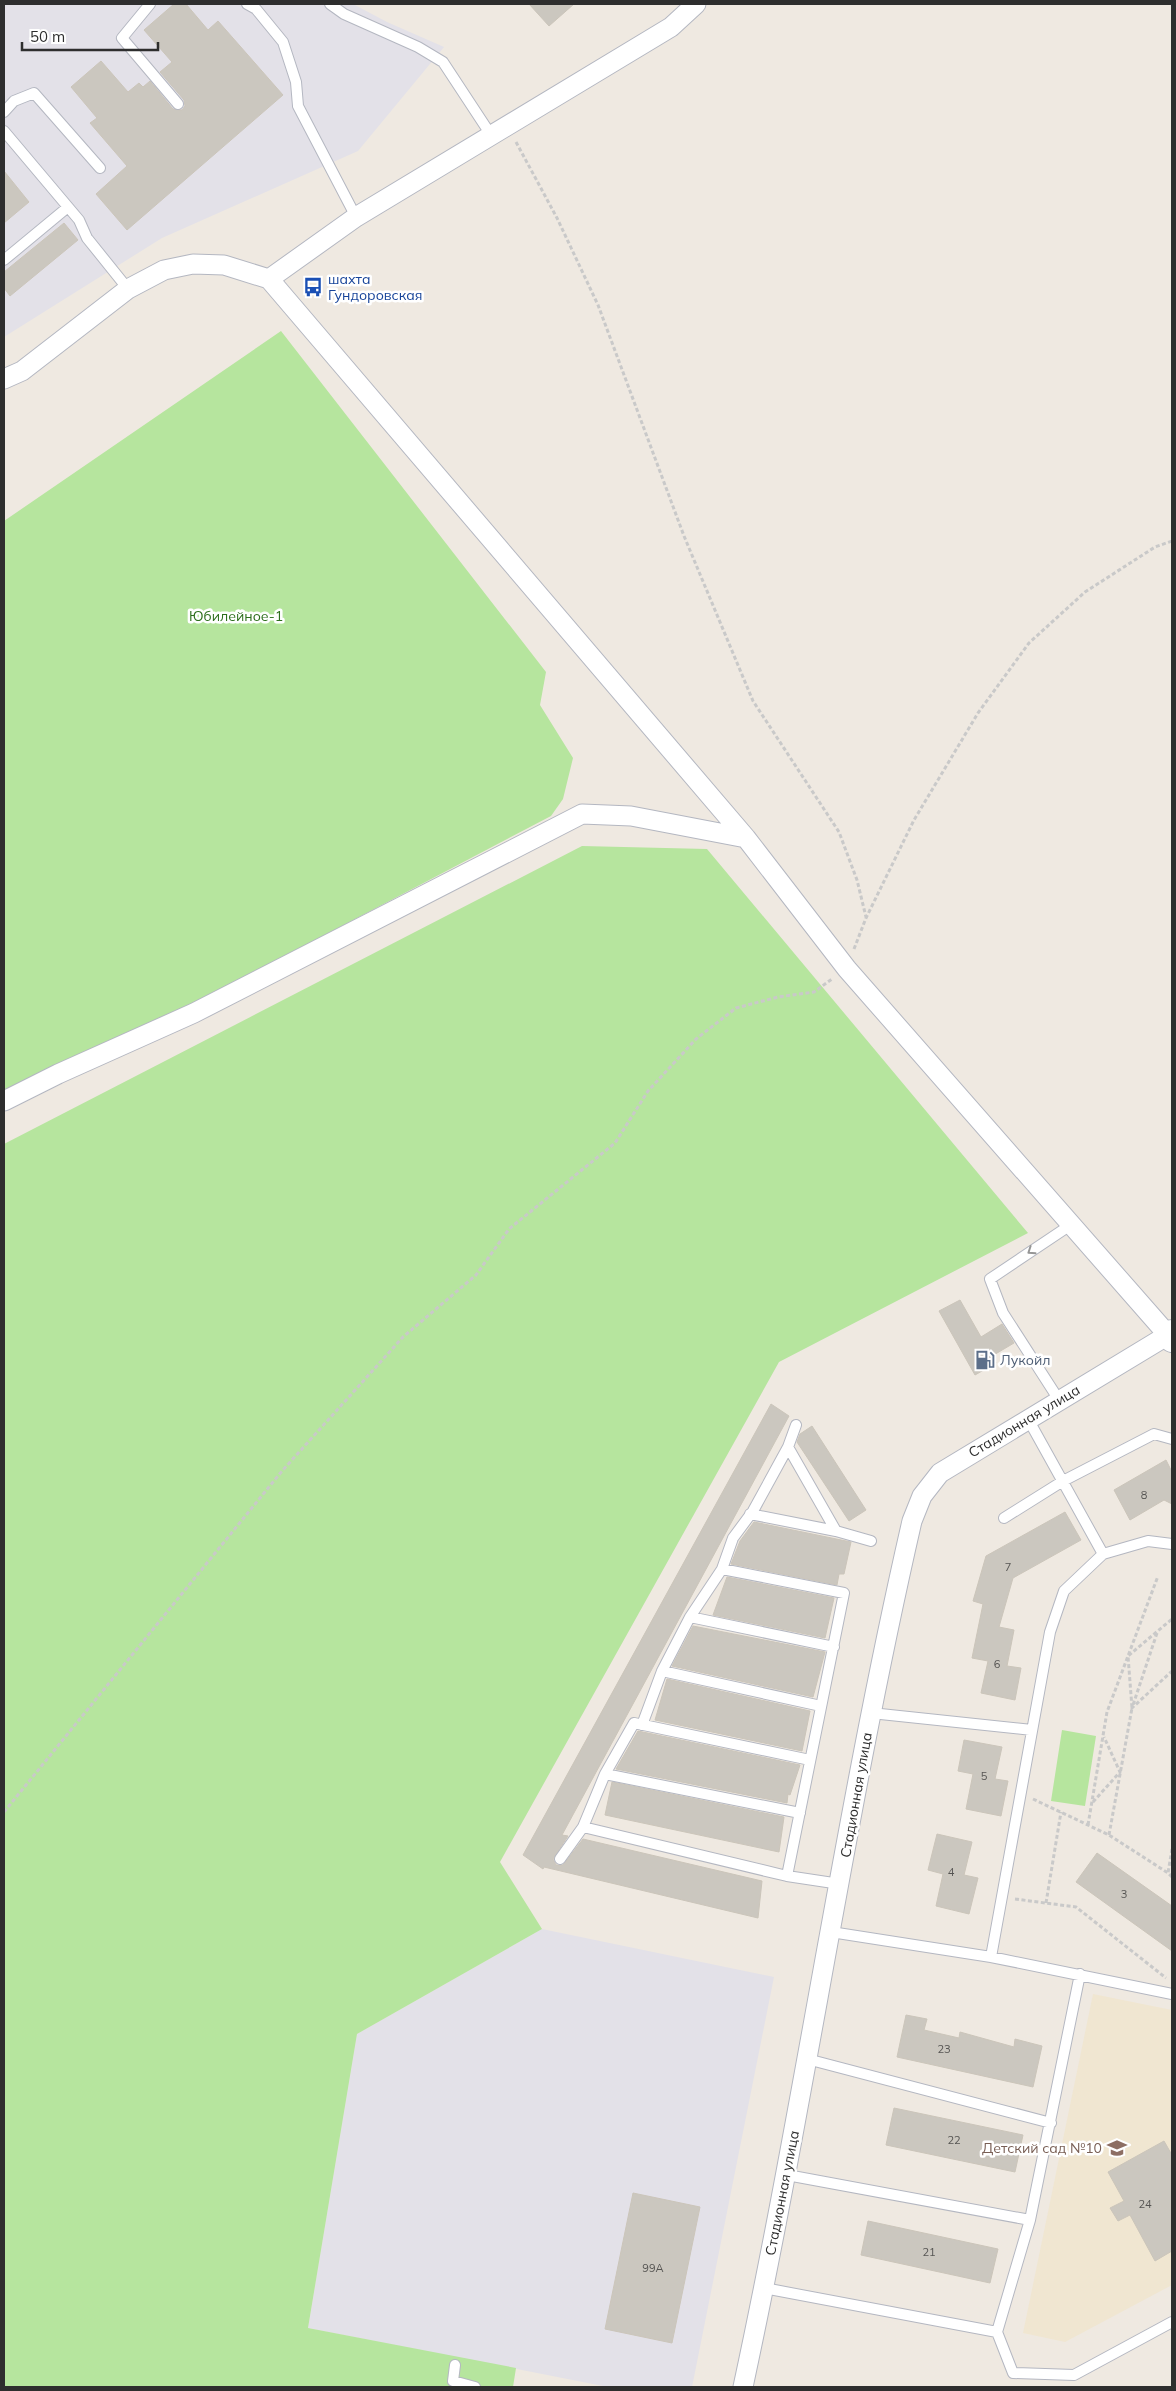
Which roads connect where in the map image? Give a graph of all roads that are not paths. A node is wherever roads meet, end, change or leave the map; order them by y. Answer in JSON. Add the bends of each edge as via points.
{"nodes":[{"id":1,"x":150,"y":4,"type":"edge"},
{"id":2,"x":247,"y":4,"type":"edge"},
{"id":3,"x":330,"y":4,"type":"edge"},
{"id":4,"x":696,"y":4,"type":"edge"},
{"id":5,"x":178,"y":104,"type":"dead end"},
{"id":6,"x":4,"y":112,"type":"edge"},
{"id":7,"x":4,"y":131,"type":"edge"},
{"id":8,"x":491,"y":135,"type":"junction"},
{"id":9,"x":100,"y":168,"type":"dead end"},
{"id":10,"x":68,"y":207,"type":"junction"},
{"id":11,"x":356,"y":216,"type":"junction"},
{"id":12,"x":4,"y":260,"type":"edge"},
{"id":13,"x":269,"y":279,"type":"junction"},
{"id":14,"x":128,"y":288,"type":"junction"},
{"id":15,"x":4,"y":380,"type":"edge"},
{"id":16,"x":746,"y":838,"type":"junction"},
{"id":17,"x":4,"y":1101,"type":"edge"},
{"id":18,"x":1072,"y":1224,"type":"junction"},
{"id":19,"x":1171,"y":1336,"type":"edge"},
{"id":20,"x":1059,"y":1400,"type":"junction"},
{"id":21,"x":1028,"y":1419,"type":"junction"},
{"id":22,"x":796,"y":1424,"type":"dead end"},
{"id":23,"x":1172,"y":1439,"type":"edge"},
{"id":24,"x":788,"y":1447,"type":"junction"},
{"id":25,"x":1063,"y":1481,"type":"junction"},
{"id":26,"x":750,"y":1514,"type":"junction"},
{"id":27,"x":1004,"y":1518,"type":"dead end"},
{"id":28,"x":836,"y":1531,"type":"junction"},
{"id":29,"x":871,"y":1541,"type":"dead end"},
{"id":30,"x":1172,"y":1544,"type":"edge"},
{"id":31,"x":1103,"y":1554,"type":"junction"},
{"id":32,"x":722,"y":1568,"type":"junction"},
{"id":33,"x":690,"y":1617,"type":"junction"},
{"id":34,"x":834,"y":1647,"type":"junction"},
{"id":35,"x":662,"y":1671,"type":"junction"},
{"id":36,"x":821,"y":1706,"type":"junction"},
{"id":37,"x":871,"y":1713,"type":"junction"},
{"id":38,"x":642,"y":1725,"type":"junction"},
{"id":39,"x":1032,"y":1730,"type":"junction"},
{"id":40,"x":810,"y":1760,"type":"junction"},
{"id":41,"x":605,"y":1774,"type":"junction"},
{"id":42,"x":800,"y":1813,"type":"junction"},
{"id":43,"x":583,"y":1828,"type":"junction"},
{"id":44,"x":560,"y":1859,"type":"dead end"},
{"id":45,"x":787,"y":1876,"type":"junction"},
{"id":46,"x":840,"y":1884,"type":"junction"},
{"id":47,"x":831,"y":1932,"type":"junction"},
{"id":48,"x":990,"y":1957,"type":"junction"},
{"id":49,"x":1080,"y":1974,"type":"junction"},
{"id":50,"x":1172,"y":1994,"type":"edge"},
{"id":51,"x":807,"y":2060,"type":"junction"},
{"id":52,"x":1051,"y":2124,"type":"junction"},
{"id":53,"x":786,"y":2175,"type":"junction"},
{"id":54,"x":1030,"y":2220,"type":"junction"},
{"id":55,"x":764,"y":2288,"type":"junction"},
{"id":56,"x":1172,"y":2322,"type":"edge"},
{"id":57,"x":997,"y":2332,"type":"junction"},
{"id":58,"x":456,"y":2365,"type":"dead end"},
{"id":59,"x":475,"y":2387,"type":"edge"},
{"id":60,"x":743,"y":2387,"type":"edge"}],
"edges":[{"from":1,"to":5,"type":"lane","via":[[122,38]]},
{"from":2,"to":11,"type":"lane","via":[[256,9],[283,42],[296,82],[298,106]]},
{"from":3,"to":8,"type":"lane","via":[[344,14],[418,46],[443,62]]},
{"from":4,"to":8,"type":"street","via":[[671,27]]},
{"from":6,"to":9,"type":"lane","via":[[14,101],[34,93]]},
{"from":7,"to":10,"type":"lane"},
{"from":8,"to":11,"type":"street"},
{"from":10,"to":12,"type":"lane"},
{"from":10,"to":14,"type":"lane","via":[[79,220],[87,238]]},
{"from":11,"to":13,"type":"street"},
{"from":13,"to":14,"type":"street","via":[[224,265],[193,264],[164,270]]},
{"from":13,"to":16,"type":"street"},
{"from":14,"to":15,"type":"street","via":[[46,354]]},
{"from":16,"to":17,"type":"street","via":[[631,816],[582,814],[194,1013]]},
{"from":16,"to":18,"type":"street"},
{"from":18,"to":19,"type":"street"},
{"from":18,"to":20,"type":"lane","one_way":true,"via":[[990,1279],[1003,1313]]},
{"from":19,"to":20,"type":"street","name":"Стадионная улица"},
{"from":20,"to":21,"type":"street","name":"Стадионная улица"},
{"from":21,"to":25,"type":"lane"},
{"from":21,"to":37,"type":"street","name":"Стадионная улица","via":[[940,1473],[922,1496],[912,1520]]},
{"from":22,"to":24,"type":"lane"},
{"from":23,"to":25,"type":"lane","via":[[1154,1434]]},
{"from":24,"to":26,"type":"lane"},
{"from":24,"to":28,"type":"lane"},
{"from":25,"to":27,"type":"lane"},
{"from":25,"to":31,"type":"lane"},
{"from":26,"to":28,"type":"lane"},
{"from":26,"to":32,"type":"lane","via":[[733,1538]]},
{"from":28,"to":29,"type":"lane"},
{"from":30,"to":31,"type":"lane","via":[[1148,1541]]},
{"from":31,"to":39,"type":"lane","via":[[1064,1591],[1050,1632]]},
{"from":32,"to":33,"type":"lane"},
{"from":32,"to":34,"type":"lane","via":[[844,1593]]},
{"from":33,"to":34,"type":"lane"},
{"from":33,"to":35,"type":"lane"},
{"from":34,"to":36,"type":"lane"},
{"from":35,"to":36,"type":"lane"},
{"from":35,"to":38,"type":"lane"},
{"from":36,"to":40,"type":"lane"},
{"from":37,"to":39,"type":"lane"},
{"from":37,"to":46,"type":"street","name":"Стадионная улица"},
{"from":38,"to":40,"type":"lane"},
{"from":38,"to":41,"type":"lane","via":[[634,1723]]},
{"from":39,"to":48,"type":"lane"},
{"from":40,"to":42,"type":"lane"},
{"from":41,"to":42,"type":"lane"},
{"from":41,"to":43,"type":"lane"},
{"from":42,"to":45,"type":"lane"},
{"from":43,"to":44,"type":"lane"},
{"from":43,"to":45,"type":"lane"},
{"from":45,"to":46,"type":"lane"},
{"from":46,"to":47,"type":"street","name":"Стадионная улица"},
{"from":47,"to":48,"type":"lane"},
{"from":47,"to":51,"type":"street","name":"Стадионная улица"},
{"from":48,"to":49,"type":"lane"},
{"from":49,"to":50,"type":"lane"},
{"from":49,"to":52,"type":"lane"},
{"from":51,"to":52,"type":"lane"},
{"from":51,"to":53,"type":"street","name":"Стадионная улица"},
{"from":52,"to":54,"type":"lane"},
{"from":53,"to":54,"type":"lane"},
{"from":53,"to":55,"type":"street","name":"Стадионная улица"},
{"from":54,"to":57,"type":"lane"},
{"from":55,"to":57,"type":"lane"},
{"from":55,"to":60,"type":"street","name":"Стадионная улица"},
{"from":56,"to":57,"type":"lane","via":[[1074,2375],[1012,2373]]},
{"from":58,"to":59,"type":"lane","via":[[453,2381]]}]}
